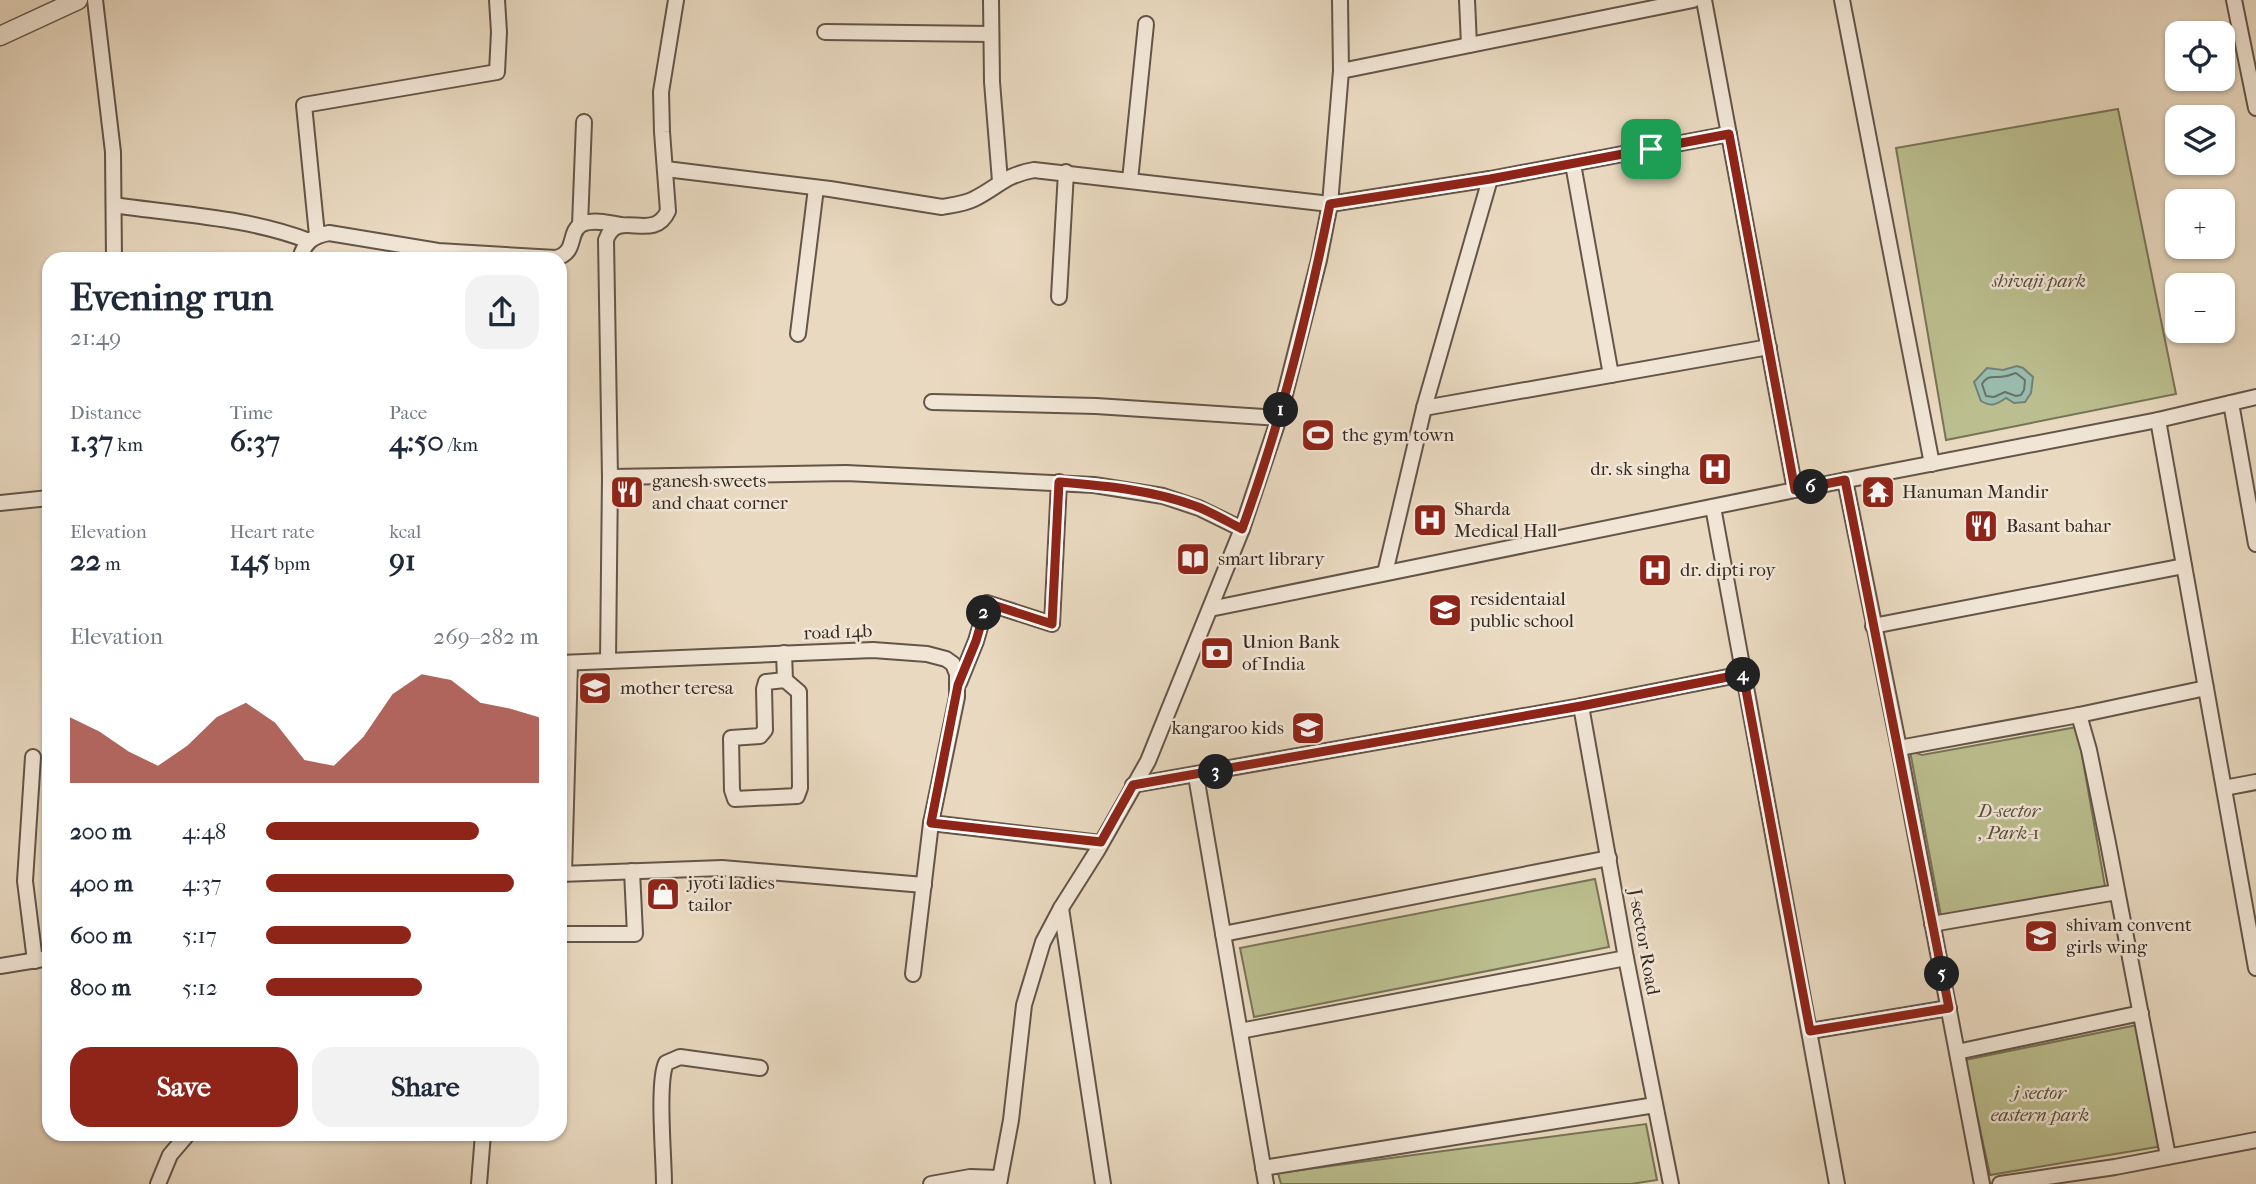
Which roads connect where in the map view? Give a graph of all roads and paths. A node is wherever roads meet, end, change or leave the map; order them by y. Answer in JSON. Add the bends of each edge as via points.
{"nodes":[{"id":1,"x":78,"y":0,"type":"edge"},
{"id":2,"x":95,"y":0,"type":"edge"},
{"id":3,"x":497,"y":0,"type":"edge"},
{"id":4,"x":676,"y":0,"type":"edge"},
{"id":5,"x":991,"y":0,"type":"edge"},
{"id":6,"x":1340,"y":0,"type":"edge"},
{"id":7,"x":1467,"y":0,"type":"edge"},
{"id":8,"x":1693,"y":0,"type":"edge"},
{"id":9,"x":1704,"y":0,"type":"edge"},
{"id":10,"x":1842,"y":0,"type":"edge"},
{"id":11,"x":2234,"y":0,"type":"edge"},
{"id":12,"x":45,"y":8,"type":"edge"},
{"id":13,"x":1146,"y":24,"type":"dead end"},
{"id":14,"x":2256,"y":29,"type":"edge"},
{"id":15,"x":825,"y":32,"type":"dead end"},
{"id":16,"x":2241,"y":33,"type":"junction"},
{"id":17,"x":991,"y":34,"type":"junction"},
{"id":18,"x":0,"y":36,"type":"edge"},
{"id":19,"x":1469,"y":45,"type":"junction"},
{"id":20,"x":1341,"y":71,"type":"junction"},
{"id":21,"x":2256,"y":108,"type":"edge"},
{"id":22,"x":584,"y":122,"type":"dead end"},
{"id":23,"x":1729,"y":134,"type":"junction"},
{"id":24,"x":1573,"y":164,"type":"junction"},
{"id":25,"x":666,"y":169,"type":"junction"},
{"id":26,"x":1066,"y":172,"type":"junction"},
{"id":27,"x":1490,"y":179,"type":"junction"},
{"id":28,"x":1130,"y":180,"type":"junction"},
{"id":29,"x":1000,"y":181,"type":"junction"},
{"id":30,"x":816,"y":188,"type":"junction"},
{"id":31,"x":1330,"y":204,"type":"junction"},
{"id":32,"x":114,"y":205,"type":"junction"},
{"id":33,"x":580,"y":225,"type":"junction"},
{"id":34,"x":621,"y":225,"type":"junction"},
{"id":35,"x":313,"y":238,"type":"junction"},
{"id":36,"x":114,"y":252,"type":"edge"},
{"id":37,"x":302,"y":252,"type":"edge"},
{"id":38,"x":455,"y":252,"type":"edge"},
{"id":39,"x":567,"y":252,"type":"edge"},
{"id":40,"x":1059,"y":298,"type":"dead end"},
{"id":41,"x":798,"y":334,"type":"dead end"},
{"id":42,"x":1769,"y":347,"type":"junction"},
{"id":43,"x":1611,"y":375,"type":"junction"},
{"id":44,"x":2256,"y":397,"type":"edge"},
{"id":45,"x":932,"y":402,"type":"dead end"},
{"id":46,"x":2231,"y":403,"type":"junction"},
{"id":47,"x":1424,"y":408,"type":"junction"},
{"id":48,"x":1279,"y":418,"type":"junction"},
{"id":49,"x":2158,"y":420,"type":"junction"},
{"id":50,"x":1932,"y":464,"type":"junction"},
{"id":51,"x":610,"y":477,"type":"junction"},
{"id":52,"x":1845,"y":480,"type":"junction"},
{"id":53,"x":1059,"y":482,"type":"junction"},
{"id":54,"x":1795,"y":490,"type":"junction"},
{"id":55,"x":42,"y":499,"type":"edge"},
{"id":56,"x":0,"y":502,"type":"edge"},
{"id":57,"x":1713,"y":507,"type":"junction"},
{"id":58,"x":1242,"y":529,"type":"junction"},
{"id":59,"x":2256,"y":544,"type":"edge"},
{"id":60,"x":2184,"y":566,"type":"junction"},
{"id":61,"x":1384,"y":573,"type":"junction"},
{"id":62,"x":1210,"y":609,"type":"junction"},
{"id":63,"x":1873,"y":626,"type":"junction"},
{"id":64,"x":784,"y":653,"type":"junction"},
{"id":65,"x":608,"y":662,"type":"junction"},
{"id":66,"x":567,"y":663,"type":"edge"},
{"id":67,"x":1743,"y":674,"type":"junction"},
{"id":68,"x":785,"y":680,"type":"junction"},
{"id":69,"x":958,"y":685,"type":"junction"},
{"id":70,"x":2206,"y":688,"type":"junction"},
{"id":71,"x":1581,"y":706,"type":"junction"},
{"id":72,"x":2079,"y":715,"type":"junction"},
{"id":73,"x":1899,"y":748,"type":"junction"},
{"id":74,"x":33,"y":757,"type":"dead end"},
{"id":75,"x":1196,"y":776,"type":"junction"},
{"id":76,"x":2256,"y":782,"type":"edge"},
{"id":77,"x":1133,"y":785,"type":"junction"},
{"id":78,"x":2224,"y":788,"type":"junction"},
{"id":79,"x":931,"y":823,"type":"junction"},
{"id":80,"x":1101,"y":842,"type":"junction"},
{"id":81,"x":1609,"y":858,"type":"junction"},
{"id":82,"x":632,"y":872,"type":"junction"},
{"id":83,"x":567,"y":874,"type":"edge"},
{"id":84,"x":924,"y":884,"type":"junction"},
{"id":85,"x":2117,"y":891,"type":"junction"},
{"id":86,"x":1061,"y":908,"type":"junction"},
{"id":87,"x":1932,"y":924,"type":"junction"},
{"id":88,"x":567,"y":934,"type":"edge"},
{"id":89,"x":1223,"y":934,"type":"junction"},
{"id":90,"x":1626,"y":958,"type":"junction"},
{"id":91,"x":42,"y":959,"type":"edge"},
{"id":92,"x":0,"y":966,"type":"edge"},
{"id":93,"x":2256,"y":968,"type":"edge"},
{"id":94,"x":913,"y":974,"type":"dead end"},
{"id":95,"x":1949,"y":1008,"type":"junction"},
{"id":96,"x":2141,"y":1013,"type":"junction"},
{"id":97,"x":1240,"y":1031,"type":"junction"},
{"id":98,"x":1810,"y":1031,"type":"junction"},
{"id":99,"x":1957,"y":1052,"type":"junction"},
{"id":100,"x":760,"y":1068,"type":"dead end"},
{"id":101,"x":1655,"y":1105,"type":"junction"},
{"id":102,"x":2256,"y":1140,"type":"edge"},
{"id":103,"x":182,"y":1141,"type":"edge"},
{"id":104,"x":482,"y":1141,"type":"edge"},
{"id":105,"x":2168,"y":1156,"type":"junction"},
{"id":106,"x":1264,"y":1168,"type":"junction"},
{"id":107,"x":1000,"y":1181,"type":"edge"},
{"id":108,"x":158,"y":1184,"type":"edge"},
{"id":109,"x":479,"y":1184,"type":"edge"},
{"id":110,"x":664,"y":1184,"type":"edge"},
{"id":111,"x":931,"y":1184,"type":"edge"},
{"id":112,"x":1103,"y":1184,"type":"edge"},
{"id":113,"x":1266,"y":1184,"type":"edge"},
{"id":114,"x":1671,"y":1184,"type":"edge"},
{"id":115,"x":1837,"y":1184,"type":"edge"},
{"id":116,"x":1982,"y":1184,"type":"edge"},
{"id":117,"x":2000,"y":1184,"type":"edge"}],
"edges":[{"from":1,"to":12,"type":"street"},
{"from":2,"to":32,"type":"street"},
{"from":3,"to":35,"type":"street","via":[[497,72],[304,105]]},
{"from":4,"to":25,"type":"street","via":[[661,92]]},
{"from":5,"to":17,"type":"street"},
{"from":6,"to":20,"type":"street"},
{"from":7,"to":19,"type":"street"},
{"from":8,"to":19,"type":"street"},
{"from":9,"to":23,"type":"street"},
{"from":10,"to":50,"type":"street"},
{"from":11,"to":16,"type":"street"},
{"from":12,"to":18,"type":"street"},
{"from":13,"to":28,"type":"street"},
{"from":14,"to":16,"type":"street"},
{"from":15,"to":17,"type":"street"},
{"from":16,"to":21,"type":"street"},
{"from":17,"to":29,"type":"street"},
{"from":19,"to":20,"type":"street"},
{"from":20,"to":31,"type":"street"},
{"from":22,"to":33,"type":"street"},
{"from":23,"to":24,"type":"street"},
{"from":23,"to":42,"type":"street"},
{"from":24,"to":27,"type":"street"},
{"from":24,"to":43,"type":"street"},
{"from":25,"to":30,"type":"street"},
{"from":25,"to":34,"type":"street","via":[[668,211],[664,220],[650,226]]},
{"from":26,"to":28,"type":"street"},
{"from":26,"to":29,"type":"street","via":[[1034,170]]},
{"from":26,"to":40,"type":"street"},
{"from":27,"to":31,"type":"street"},
{"from":27,"to":47,"type":"street"},
{"from":28,"to":31,"type":"street"},
{"from":29,"to":30,"type":"street","via":[[974,200],[942,207]]},
{"from":30,"to":41,"type":"street"},
{"from":31,"to":48,"type":"street"},
{"from":32,"to":35,"type":"street","via":[[245,222]]},
{"from":32,"to":36,"type":"street"},
{"from":33,"to":34,"type":"street"},
{"from":33,"to":39,"type":"street"},
{"from":34,"to":51,"type":"street","via":[[609,232],[605,252]]},
{"from":35,"to":37,"type":"street"},
{"from":35,"to":38,"type":"street","via":[[330,233]]},
{"from":42,"to":43,"type":"street"},
{"from":42,"to":54,"type":"street"},
{"from":43,"to":47,"type":"street"},
{"from":44,"to":46,"type":"street"},
{"from":45,"to":48,"type":"street","via":[[1096,406]]},
{"from":46,"to":49,"type":"street"},
{"from":46,"to":59,"type":"street"},
{"from":47,"to":61,"type":"street"},
{"from":48,"to":58,"type":"street"},
{"from":49,"to":50,"type":"street"},
{"from":49,"to":60,"type":"street"},
{"from":50,"to":52,"type":"street"},
{"from":51,"to":53,"type":"street","via":[[846,473]]},
{"from":51,"to":65,"type":"street"},
{"from":52,"to":54,"type":"street"},
{"from":52,"to":63,"type":"street"},
{"from":53,"to":58,"type":"street","via":[[1163,496]]},
{"from":53,"to":69,"type":"street","via":[[1052,624],[987,603]]},
{"from":54,"to":57,"type":"street"},
{"from":55,"to":56,"type":"street"},
{"from":57,"to":61,"type":"street"},
{"from":57,"to":67,"type":"street"},
{"from":58,"to":62,"type":"street"},
{"from":60,"to":63,"type":"street"},
{"from":60,"to":70,"type":"street"},
{"from":61,"to":62,"type":"street"},
{"from":62,"to":77,"type":"street","via":[[1148,761]]},
{"from":63,"to":73,"type":"street"},
{"from":64,"to":65,"type":"street","name":"road 14b"},
{"from":64,"to":68,"type":"street"},
{"from":64,"to":69,"type":"street","name":"road 14b","via":[[873,650],[927,654],[953,664]]},
{"from":65,"to":66,"type":"street","name":"road 14b"},
{"from":67,"to":71,"type":"street"},
{"from":67,"to":98,"type":"street"},
{"from":68,"to":68,"type":"street","via":[[799,692],[797,796],[735,799],[731,738],[760,736],[765,730],[766,682]]},
{"from":69,"to":79,"type":"street"},
{"from":70,"to":72,"type":"street"},
{"from":70,"to":78,"type":"street"},
{"from":71,"to":75,"type":"street"},
{"from":71,"to":81,"type":"street","name":"J-sector Road"},
{"from":72,"to":73,"type":"street"},
{"from":72,"to":85,"type":"street"},
{"from":73,"to":87,"type":"street"},
{"from":74,"to":91,"type":"street","via":[[25,881]]},
{"from":75,"to":77,"type":"street"},
{"from":75,"to":89,"type":"street"},
{"from":76,"to":78,"type":"street"},
{"from":77,"to":80,"type":"street"},
{"from":78,"to":93,"type":"street"},
{"from":79,"to":80,"type":"street"},
{"from":79,"to":84,"type":"street"},
{"from":80,"to":86,"type":"street"},
{"from":81,"to":89,"type":"street"},
{"from":81,"to":90,"type":"street","name":"J-sector Road"},
{"from":82,"to":83,"type":"street"},
{"from":82,"to":84,"type":"street","via":[[722,869]]},
{"from":82,"to":88,"type":"street","via":[[635,934]]},
{"from":84,"to":94,"type":"street"},
{"from":85,"to":87,"type":"street"},
{"from":85,"to":96,"type":"street"},
{"from":86,"to":107,"type":"street","via":[[1043,942],[1024,1005],[1012,1120]]},
{"from":86,"to":112,"type":"street"},
{"from":87,"to":95,"type":"street"},
{"from":89,"to":97,"type":"street"},
{"from":90,"to":97,"type":"street"},
{"from":90,"to":101,"type":"street","name":"J-sector Road"},
{"from":91,"to":92,"type":"street"},
{"from":95,"to":98,"type":"street"},
{"from":95,"to":99,"type":"street"},
{"from":96,"to":99,"type":"street"},
{"from":96,"to":105,"type":"street"},
{"from":97,"to":106,"type":"street"},
{"from":98,"to":115,"type":"street"},
{"from":99,"to":116,"type":"street"},
{"from":100,"to":110,"type":"street","via":[[680,1057],[666,1063],[662,1089]]},
{"from":101,"to":106,"type":"street"},
{"from":101,"to":114,"type":"street","name":"J-sector Road"},
{"from":102,"to":105,"type":"street"},
{"from":103,"to":108,"type":"street","via":[[170,1155]]},
{"from":104,"to":109,"type":"street"},
{"from":105,"to":117,"type":"street"},
{"from":106,"to":113,"type":"street"},
{"from":107,"to":111,"type":"street","via":[[971,1177]]}]}
